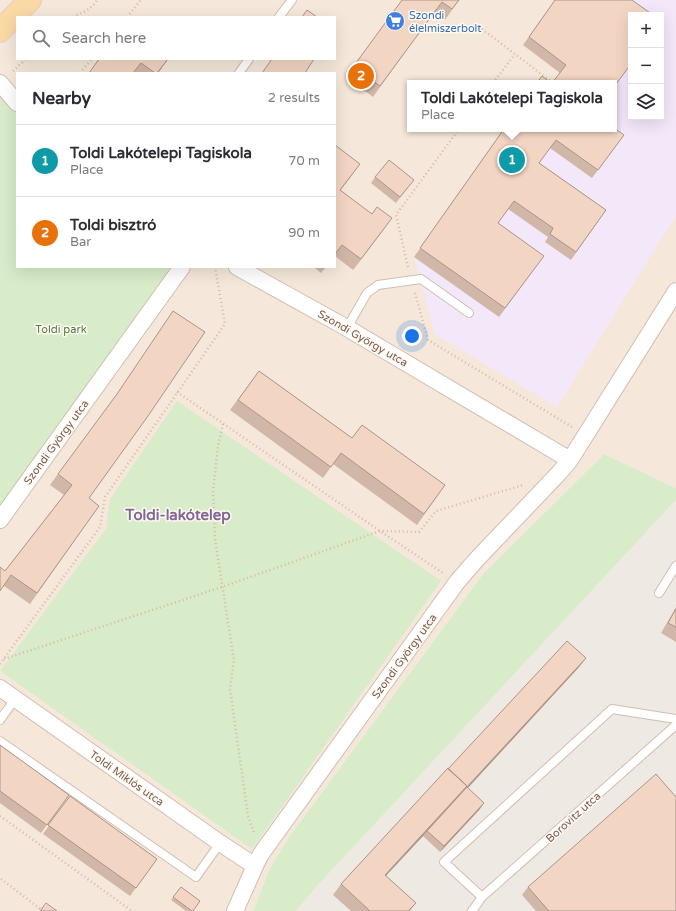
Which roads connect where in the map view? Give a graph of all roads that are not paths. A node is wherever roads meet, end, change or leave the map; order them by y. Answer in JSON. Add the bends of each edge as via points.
{"nodes":[{"id":1,"x":30,"y":0,"type":"edge"},
{"id":2,"x":292,"y":0,"type":"edge"},
{"id":3,"x":280,"y":16,"type":"edge"},
{"id":4,"x":0,"y":31,"type":"edge"},
{"id":5,"x":248,"y":60,"type":"edge"},
{"id":6,"x":240,"y":72,"type":"edge"},
{"id":7,"x":0,"y":83,"type":"edge"},
{"id":8,"x":16,"y":102,"type":"edge"},
{"id":9,"x":181,"y":268,"type":"edge"},
{"id":10,"x":239,"y":268,"type":"edge"},
{"id":11,"x":676,"y":291,"type":"edge"},
{"id":12,"x":468,"y":313,"type":"dead end"},
{"id":13,"x":347,"y":328,"type":"junction"},
{"id":14,"x":570,"y":460,"type":"junction"},
{"id":15,"x":0,"y":520,"type":"edge"},
{"id":16,"x":676,"y":566,"type":"edge"},
{"id":17,"x":659,"y":594,"type":"dead end"},
{"id":18,"x":0,"y":688,"type":"edge"},
{"id":19,"x":15,"y":699,"type":"junction"},
{"id":20,"x":0,"y":720,"type":"edge"},
{"id":21,"x":676,"y":720,"type":"edge"},
{"id":22,"x":676,"y":725,"type":"edge"},
{"id":23,"x":0,"y":741,"type":"edge"},
{"id":24,"x":220,"y":843,"type":"junction"},
{"id":25,"x":258,"y":860,"type":"junction"},
{"id":26,"x":482,"y":897,"type":"junction"},
{"id":27,"x":235,"y":911,"type":"edge"},
{"id":28,"x":472,"y":911,"type":"edge"}],
"edges":[{"from":1,"to":4,"type":"main road"},
{"from":2,"to":3,"type":"lane"},
{"from":5,"to":6,"type":"lane"},
{"from":7,"to":8,"type":"street"},
{"from":9,"to":15,"type":"street","name":"Szondi György utca"},
{"from":10,"to":13,"type":"street","name":"Szondi György utca"},
{"from":11,"to":14,"type":"street","name":"Szondi György utca"},
{"from":12,"to":13,"type":"lane","via":[[421,279],[412,280],[378,285],[367,293]]},
{"from":13,"to":14,"type":"street","name":"Szondi György utca"},
{"from":14,"to":25,"type":"street","name":"Szondi György utca","via":[[457,582]]},
{"from":16,"to":17,"type":"lane"},
{"from":18,"to":19,"type":"street","name":"Toldi Miklós utca"},
{"from":19,"to":20,"type":"lane"},
{"from":19,"to":24,"type":"street","name":"Toldi Miklós utca"},
{"from":21,"to":26,"type":"lane","via":[[612,709],[444,862]]},
{"from":22,"to":26,"type":"lane","name":"Borovitz utca"},
{"from":23,"to":24,"type":"lane","via":[[196,877]]},
{"from":24,"to":25,"type":"street","name":"Toldi Miklós utca"},
{"from":25,"to":27,"type":"street","name":"Szondi György utca"},
{"from":26,"to":28,"type":"lane","name":"Borovitz utca"}]}
